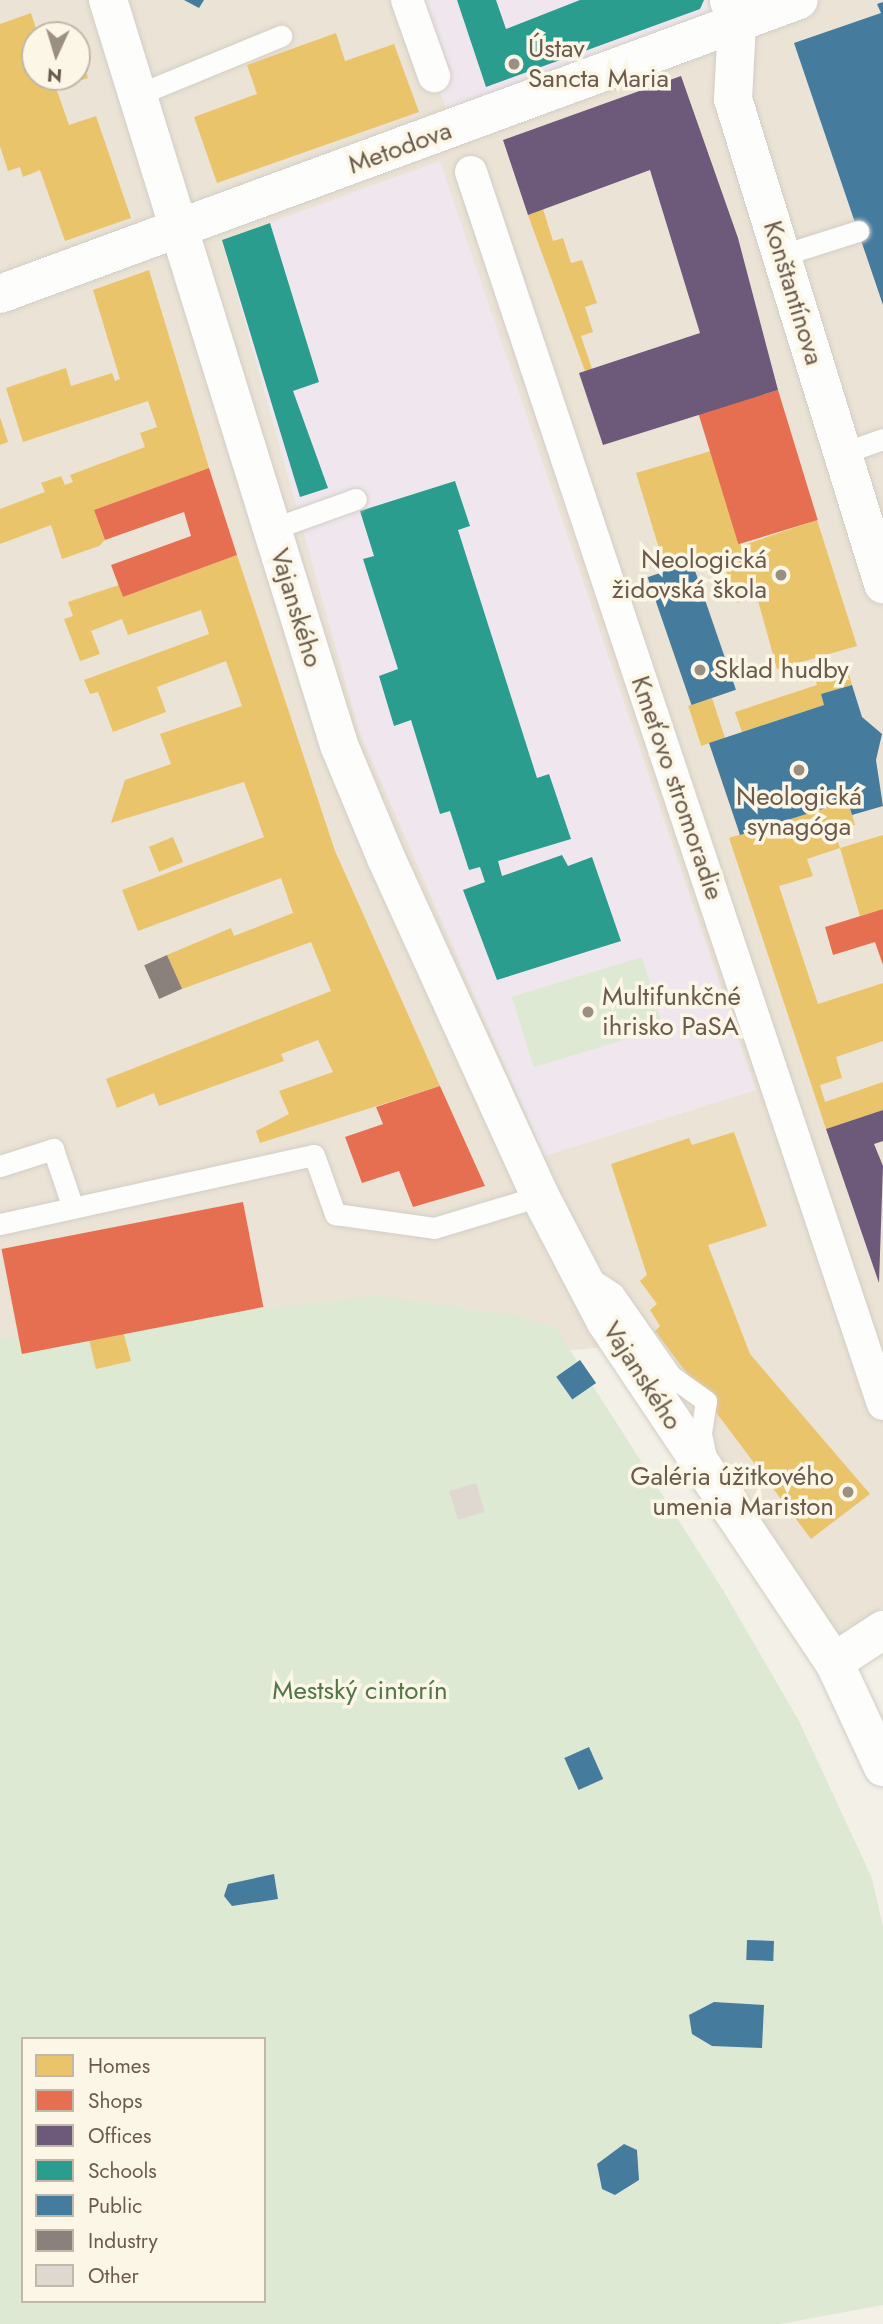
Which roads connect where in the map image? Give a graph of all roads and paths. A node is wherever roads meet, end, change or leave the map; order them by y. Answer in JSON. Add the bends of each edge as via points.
{"nodes":[{"id":1,"x":107,"y":0,"type":"edge"},
{"id":2,"x":407,"y":0,"type":"edge"},
{"id":3,"x":799,"y":0,"type":"edge"},
{"id":4,"x":733,"y":12,"type":"edge"},
{"id":5,"x":281,"y":36,"type":"dead end"},
{"id":6,"x":435,"y":76,"type":"dead end"},
{"id":7,"x":137,"y":95,"type":"junction"},
{"id":8,"x":471,"y":172,"type":"dead end"},
{"id":9,"x":179,"y":230,"type":"junction"},
{"id":10,"x":858,"y":231,"type":"dead end"},
{"id":11,"x":782,"y":255,"type":"junction"},
{"id":12,"x":0,"y":294,"type":"edge"},
{"id":13,"x":883,"y":439,"type":"edge"},
{"id":14,"x":843,"y":453,"type":"junction"},
{"id":15,"x":356,"y":499,"type":"dead end"},
{"id":16,"x":272,"y":529,"type":"junction"},
{"id":17,"x":883,"y":584,"type":"edge"},
{"id":18,"x":0,"y":1166,"type":"edge"},
{"id":19,"x":540,"y":1196,"type":"junction"},
{"id":20,"x":73,"y":1208,"type":"junction"},
{"id":21,"x":0,"y":1224,"type":"edge"},
{"id":22,"x":883,"y":1404,"type":"edge"},
{"id":23,"x":883,"y":1630,"type":"edge"},
{"id":24,"x":834,"y":1662,"type":"junction"},
{"id":25,"x":883,"y":1766,"type":"edge"}],
"edges":[{"from":1,"to":7,"type":"street","name":"Vajanského"},
{"from":2,"to":6,"type":"street"},
{"from":3,"to":4,"type":"street","name":"Metodova"},
{"from":4,"to":9,"type":"street","name":"Metodova"},
{"from":4,"to":11,"type":"street","name":"Konštantínova","via":[[733,99]]},
{"from":5,"to":7,"type":"lane"},
{"from":7,"to":9,"type":"street","name":"Vajanského"},
{"from":8,"to":22,"type":"street","name":"Kmeťovo stromoradie"},
{"from":9,"to":12,"type":"street","name":"Metodova"},
{"from":9,"to":16,"type":"street","name":"Vajanského"},
{"from":10,"to":11,"type":"lane"},
{"from":11,"to":14,"type":"street","name":"Konštantínova"},
{"from":13,"to":14,"type":"lane"},
{"from":14,"to":17,"type":"street","name":"Konštantínova"},
{"from":15,"to":16,"type":"lane"},
{"from":16,"to":19,"type":"street","name":"Vajanského","via":[[339,745]]},
{"from":18,"to":20,"type":"lane","via":[[53,1149]]},
{"from":19,"to":20,"type":"lane","via":[[434,1228],[335,1214],[314,1155]]},
{"from":19,"to":24,"type":"street","name":"Vajanského","via":[[581,1274],[715,1490]]},
{"from":20,"to":21,"type":"lane"},
{"from":23,"to":24,"type":"street"},
{"from":24,"to":25,"type":"street","name":"Vajanského"}]}
